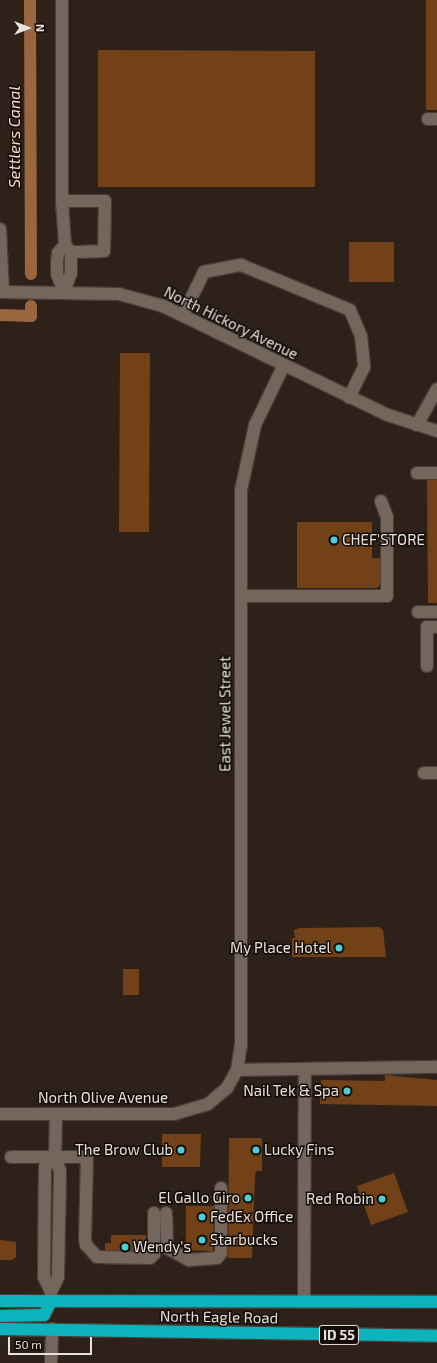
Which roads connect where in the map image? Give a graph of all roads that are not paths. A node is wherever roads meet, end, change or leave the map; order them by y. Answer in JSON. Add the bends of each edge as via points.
{"nodes":[{"id":1,"x":62,"y":0,"type":"edge"},
{"id":2,"x":62,"y":201,"type":"junction"},
{"id":3,"x":0,"y":229,"type":"edge"},
{"id":4,"x":68,"y":249,"type":"junction"},
{"id":5,"x":1,"y":255,"type":"edge"},
{"id":6,"x":2,"y":292,"type":"edge"},
{"id":7,"x":64,"y":292,"type":"junction"},
{"id":8,"x":183,"y":316,"type":"junction"},
{"id":9,"x":283,"y":367,"type":"junction"},
{"id":10,"x":437,"y":390,"type":"edge"},
{"id":11,"x":349,"y":398,"type":"junction"},
{"id":12,"x":417,"y":425,"type":"junction"},
{"id":13,"x":437,"y":431,"type":"edge"},
{"id":14,"x":417,"y":473,"type":"dead end"},
{"id":15,"x":437,"y":473,"type":"edge"},
{"id":16,"x":381,"y":501,"type":"dead end"},
{"id":17,"x":241,"y":596,"type":"junction"},
{"id":18,"x":418,"y":612,"type":"dead end"},
{"id":19,"x":437,"y":612,"type":"edge"},
{"id":20,"x":437,"y":627,"type":"edge"},
{"id":21,"x":427,"y":666,"type":"dead end"},
{"id":22,"x":424,"y":773,"type":"dead end"},
{"id":23,"x":437,"y":773,"type":"edge"},
{"id":24,"x":437,"y":1067,"type":"edge"},
{"id":25,"x":305,"y":1069,"type":"junction"},
{"id":26,"x":237,"y":1070,"type":"junction"},
{"id":27,"x":0,"y":1114,"type":"edge"},
{"id":28,"x":56,"y":1115,"type":"junction"},
{"id":29,"x":10,"y":1157,"type":"dead end"},
{"id":30,"x":55,"y":1157,"type":"junction"},
{"id":31,"x":221,"y":1188,"type":"dead end"},
{"id":32,"x":51,"y":1297,"type":"junction"},
{"id":33,"x":0,"y":1301,"type":"edge"},
{"id":34,"x":304,"y":1301,"type":"junction"},
{"id":35,"x":437,"y":1302,"type":"edge"},
{"id":36,"x":0,"y":1316,"type":"edge"},
{"id":37,"x":0,"y":1329,"type":"edge"},
{"id":38,"x":52,"y":1330,"type":"junction"},
{"id":39,"x":437,"y":1336,"type":"edge"},
{"id":40,"x":51,"y":1363,"type":"edge"}],
"edges":[{"from":1,"to":2,"type":"street"},
{"from":2,"to":4,"type":"street"},
{"from":2,"to":4,"type":"street","via":[[105,201],[104,251]]},
{"from":3,"to":5,"type":"street"},
{"from":4,"to":7,"type":"street","via":[[71,273]]},
{"from":5,"to":6,"type":"street"},
{"from":6,"to":7,"type":"street","name":"North Hickory Avenue"},
{"from":7,"to":8,"type":"street","name":"North Hickory Avenue","via":[[119,294],[163,306]]},
{"from":8,"to":9,"type":"street","name":"North Hickory Avenue"},
{"from":8,"to":11,"type":"street","via":[[204,272],[241,265],[350,310],[361,336],[364,367]]},
{"from":9,"to":11,"type":"street","name":"North Hickory Avenue"},
{"from":9,"to":17,"type":"street","name":"East Jewel Street","via":[[255,425],[241,490]]},
{"from":10,"to":12,"type":"street"},
{"from":11,"to":12,"type":"street","name":"North Hickory Avenue"},
{"from":12,"to":13,"type":"street","name":"North Hickory Avenue"},
{"from":14,"to":15,"type":"street"},
{"from":16,"to":17,"type":"street","via":[[387,517],[387,596]]},
{"from":17,"to":26,"type":"street","name":"East Jewel Street","via":[[241,1045]]},
{"from":18,"to":19,"type":"street"},
{"from":20,"to":21,"type":"street","via":[[427,627]]},
{"from":22,"to":23,"type":"street"},
{"from":24,"to":25,"type":"street"},
{"from":25,"to":26,"type":"street"},
{"from":25,"to":34,"type":"street"},
{"from":26,"to":28,"type":"street","name":"North Olive Avenue","via":[[227,1088],[208,1104],[174,1114]]},
{"from":27,"to":28,"type":"street","name":"North Olive Avenue"},
{"from":28,"to":30,"type":"street"},
{"from":29,"to":30,"type":"street"},
{"from":30,"to":31,"type":"street","via":[[87,1157],[86,1245],[103,1260],[150,1258],[154,1254],[160,1213],[167,1248],[189,1260],[218,1258],[221,1253]]},
{"from":30,"to":32,"type":"street","via":[[60,1171],[58,1277]]},
{"from":32,"to":33,"type":"highway","name":"North Eagle Road","number":"ID 55"},
{"from":32,"to":34,"type":"highway","name":"North Eagle Road","number":"ID 55"},
{"from":32,"to":36,"type":"highway","via":[[44,1315]]},
{"from":34,"to":35,"type":"highway","name":"North Eagle Road","number":"ID 55"},
{"from":37,"to":38,"type":"highway","name":"North Eagle Road","number":"ID 55"},
{"from":38,"to":39,"type":"highway","name":"North Eagle Road","number":"ID 55"},
{"from":38,"to":40,"type":"street"}]}
